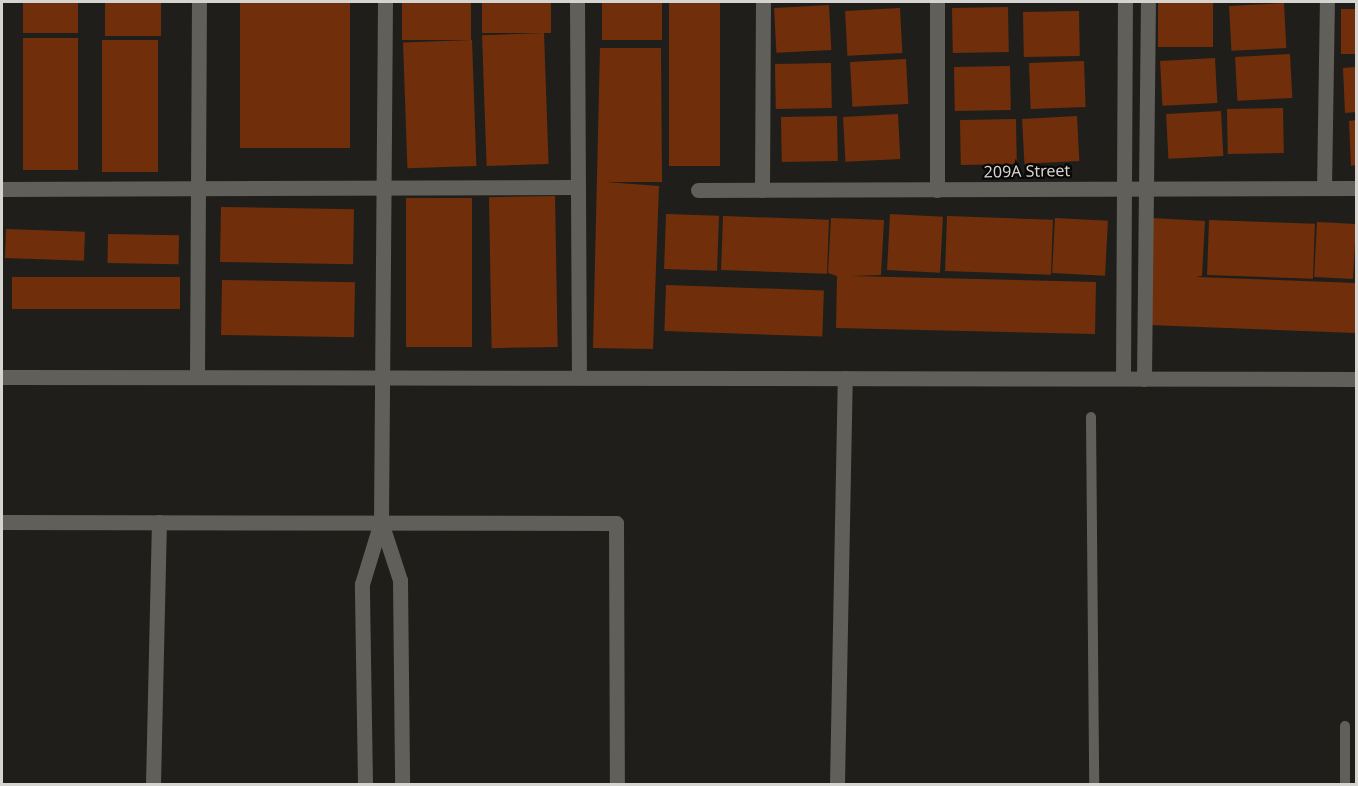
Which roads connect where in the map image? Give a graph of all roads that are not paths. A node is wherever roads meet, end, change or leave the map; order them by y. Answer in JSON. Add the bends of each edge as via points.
{"nodes":[{"id":1,"x":199,"y":2,"type":"edge"},
{"id":2,"x":385,"y":2,"type":"edge"},
{"id":3,"x":577,"y":2,"type":"edge"},
{"id":4,"x":763,"y":2,"type":"edge"},
{"id":5,"x":937,"y":2,"type":"edge"},
{"id":6,"x":1125,"y":2,"type":"edge"},
{"id":7,"x":1148,"y":2,"type":"edge"},
{"id":8,"x":1327,"y":2,"type":"edge"},
{"id":9,"x":384,"y":187,"type":"junction"},
{"id":10,"x":578,"y":187,"type":"junction"},
{"id":11,"x":1147,"y":187,"type":"junction"},
{"id":12,"x":200,"y":188,"type":"junction"},
{"id":13,"x":1123,"y":188,"type":"junction"},
{"id":14,"x":1324,"y":188,"type":"junction"},
{"id":15,"x":1356,"y":188,"type":"edge"},
{"id":16,"x":2,"y":189,"type":"edge"},
{"id":17,"x":698,"y":190,"type":"dead end"},
{"id":18,"x":762,"y":190,"type":"junction"},
{"id":19,"x":937,"y":190,"type":"junction"},
{"id":20,"x":382,"y":374,"type":"junction"},
{"id":21,"x":579,"y":374,"type":"junction"},
{"id":22,"x":2,"y":377,"type":"edge"},
{"id":23,"x":197,"y":377,"type":"junction"},
{"id":24,"x":845,"y":378,"type":"junction"},
{"id":25,"x":1123,"y":378,"type":"junction"},
{"id":26,"x":1144,"y":379,"type":"junction"},
{"id":27,"x":1356,"y":379,"type":"edge"},
{"id":28,"x":1091,"y":417,"type":"dead end"},
{"id":29,"x":2,"y":522,"type":"edge"},
{"id":30,"x":159,"y":522,"type":"junction"},
{"id":31,"x":381,"y":522,"type":"junction"},
{"id":32,"x":1345,"y":726,"type":"dead end"},
{"id":33,"x":153,"y":784,"type":"edge"},
{"id":34,"x":365,"y":784,"type":"edge"},
{"id":35,"x":402,"y":784,"type":"edge"},
{"id":36,"x":617,"y":784,"type":"edge"},
{"id":37,"x":837,"y":784,"type":"edge"},
{"id":38,"x":1094,"y":784,"type":"edge"},
{"id":39,"x":1345,"y":784,"type":"edge"}],
"edges":[{"from":1,"to":12,"type":"street"},
{"from":2,"to":9,"type":"street"},
{"from":3,"to":10,"type":"street"},
{"from":4,"to":18,"type":"street"},
{"from":5,"to":19,"type":"street"},
{"from":6,"to":13,"type":"street"},
{"from":7,"to":11,"type":"street"},
{"from":8,"to":14,"type":"street"},
{"from":9,"to":10,"type":"street"},
{"from":9,"to":12,"type":"street"},
{"from":9,"to":20,"type":"street"},
{"from":10,"to":21,"type":"street"},
{"from":11,"to":13,"type":"street","name":"209A Street"},
{"from":11,"to":14,"type":"street","name":"209A Street"},
{"from":11,"to":26,"type":"street"},
{"from":12,"to":16,"type":"street"},
{"from":12,"to":23,"type":"street"},
{"from":13,"to":19,"type":"street","name":"209A Street"},
{"from":13,"to":25,"type":"street"},
{"from":14,"to":15,"type":"street","name":"209A Street"},
{"from":17,"to":18,"type":"street","name":"209A Street"},
{"from":18,"to":19,"type":"street","name":"209A Street"},
{"from":20,"to":21,"type":"street"},
{"from":20,"to":23,"type":"street"},
{"from":20,"to":31,"type":"street"},
{"from":21,"to":24,"type":"street"},
{"from":22,"to":23,"type":"street"},
{"from":24,"to":25,"type":"street"},
{"from":24,"to":37,"type":"street"},
{"from":25,"to":26,"type":"street"},
{"from":26,"to":27,"type":"street"},
{"from":28,"to":38,"type":"lane"},
{"from":29,"to":30,"type":"street"},
{"from":30,"to":31,"type":"street"},
{"from":30,"to":33,"type":"street"},
{"from":31,"to":34,"type":"street","via":[[362,584]]},
{"from":31,"to":35,"type":"street","via":[[400,580]]},
{"from":31,"to":36,"type":"street","via":[[616,523]]},
{"from":32,"to":39,"type":"lane"}]}
